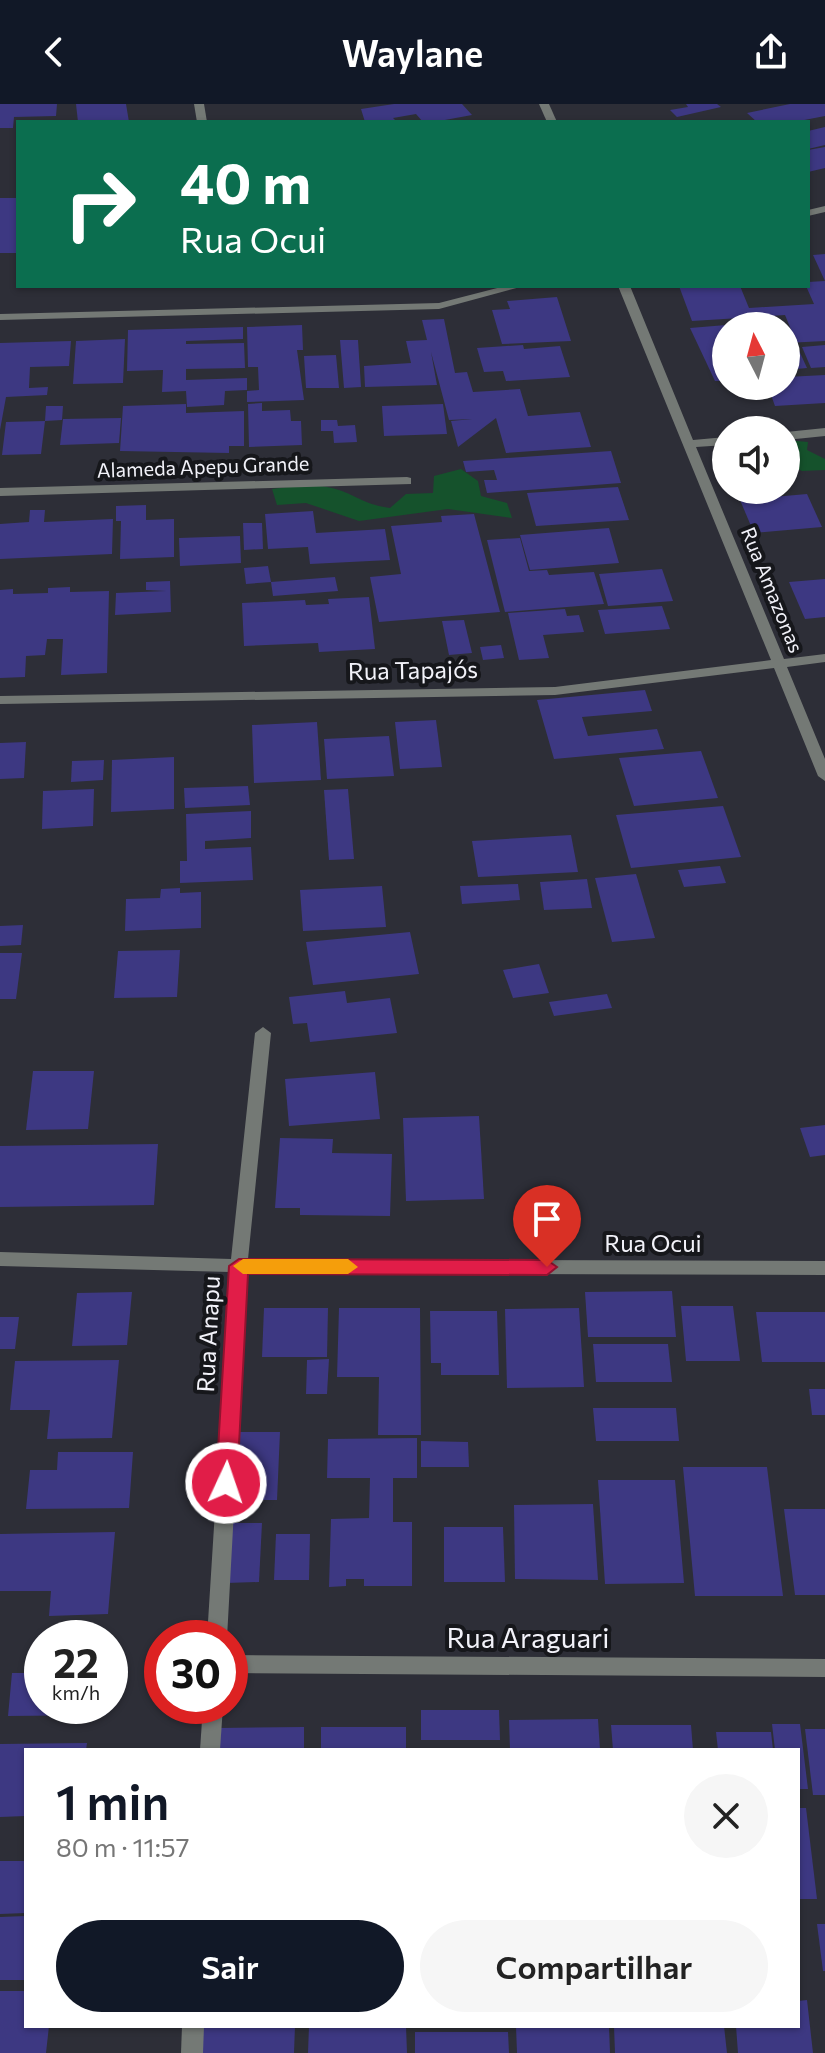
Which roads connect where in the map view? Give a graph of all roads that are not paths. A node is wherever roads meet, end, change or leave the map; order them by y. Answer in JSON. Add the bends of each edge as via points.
{"nodes":[{"id":1,"x":510,"y":288,"type":"edge"},
{"id":2,"x":625,"y":288,"type":"edge"},
{"id":3,"x":0,"y":317,"type":"edge"},
{"id":4,"x":825,"y":432,"type":"edge"},
{"id":5,"x":800,"y":435,"type":"edge"},
{"id":6,"x":712,"y":442,"type":"edge"},
{"id":7,"x":692,"y":444,"type":"junction"},
{"id":8,"x":407,"y":481,"type":"dead end"},
{"id":9,"x":0,"y":492,"type":"edge"},
{"id":10,"x":825,"y":658,"type":"edge"},
{"id":11,"x":779,"y":662,"type":"junction"},
{"id":12,"x":0,"y":700,"type":"edge"},
{"id":13,"x":825,"y":776,"type":"edge"},
{"id":14,"x":263,"y":1033,"type":"dead end"},
{"id":15,"x":0,"y":1259,"type":"edge"},
{"id":16,"x":239,"y":1266,"type":"junction"},
{"id":17,"x":825,"y":1268,"type":"edge"},
{"id":18,"x":218,"y":1620,"type":"edge"},
{"id":19,"x":248,"y":1664,"type":"edge"},
{"id":20,"x":825,"y":1668,"type":"edge"},
{"id":21,"x":212,"y":1724,"type":"edge"},
{"id":22,"x":210,"y":1748,"type":"edge"},
{"id":23,"x":193,"y":2028,"type":"edge"},
{"id":24,"x":192,"y":2053,"type":"edge"}],
"edges":[{"from":1,"to":3,"type":"street","via":[[439,306]]},
{"from":2,"to":7,"type":"street","name":"Rua Amazonas"},
{"from":4,"to":5,"type":"street"},
{"from":6,"to":7,"type":"street"},
{"from":7,"to":11,"type":"street","name":"Rua Amazonas"},
{"from":8,"to":9,"type":"street","name":"Alameda Apepu Grande"},
{"from":10,"to":11,"type":"street","name":"Rua Tapajós"},
{"from":11,"to":12,"type":"street","name":"Rua Tapajós","via":[[555,691]]},
{"from":11,"to":13,"type":"street","name":"Rua Amazonas"},
{"from":14,"to":16,"type":"street","name":"Rua Anapu"},
{"from":15,"to":16,"type":"street","name":"Rua Ocui"},
{"from":16,"to":17,"type":"street","name":"Rua Ocui"},
{"from":16,"to":18,"type":"street","name":"Rua Anapu"},
{"from":19,"to":20,"type":"street","name":"Rua Araguari"},
{"from":21,"to":22,"type":"street"},
{"from":23,"to":24,"type":"street"}]}
